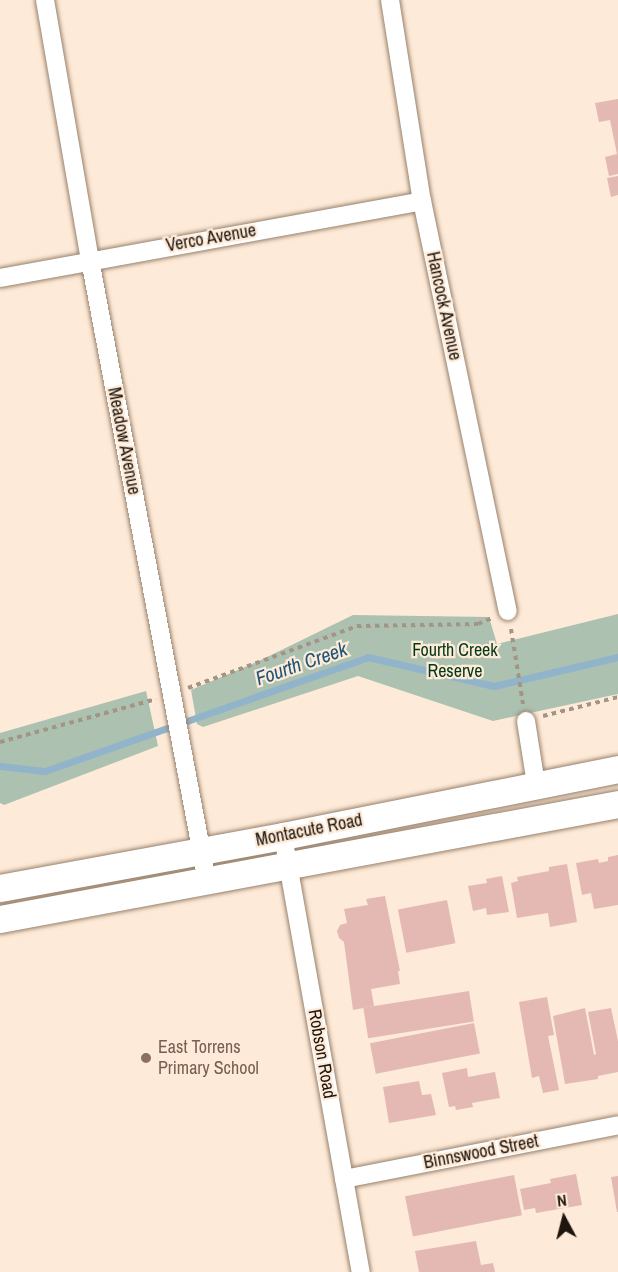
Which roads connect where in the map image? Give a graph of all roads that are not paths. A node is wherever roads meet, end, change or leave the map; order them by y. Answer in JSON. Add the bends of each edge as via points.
{"nodes":[{"id":1,"x":45,"y":0,"type":"edge"},
{"id":2,"x":390,"y":0,"type":"edge"},
{"id":3,"x":422,"y":201,"type":"junction"},
{"id":4,"x":90,"y":260,"type":"junction"},
{"id":5,"x":0,"y":278,"type":"edge"},
{"id":6,"x":508,"y":611,"type":"road end"},
{"id":7,"x":526,"y":721,"type":"road end"},
{"id":8,"x":618,"y":770,"type":"edge"},
{"id":9,"x":536,"y":784,"type":"junction"},
{"id":10,"x":618,"y":804,"type":"edge"},
{"id":11,"x":574,"y":812,"type":"junction"},
{"id":12,"x":283,"y":836,"type":"junction"},
{"id":13,"x":201,"y":851,"type":"junction"},
{"id":14,"x":288,"y":865,"type":"junction"},
{"id":15,"x":207,"y":881,"type":"junction"},
{"id":16,"x":0,"y":888,"type":"edge"},
{"id":17,"x":0,"y":919,"type":"edge"},
{"id":18,"x":618,"y":1125,"type":"edge"},
{"id":19,"x":344,"y":1179,"type":"junction"},
{"id":20,"x":361,"y":1272,"type":"edge"}],
"edges":[{"from":1,"to":4,"type":"street","name":"Meadow Avenue"},
{"from":2,"to":3,"type":"street","name":"Hancock Avenue"},
{"from":3,"to":4,"type":"street","name":"Verco Avenue"},
{"from":3,"to":6,"type":"street","name":"Hancock Avenue"},
{"from":4,"to":5,"type":"street","name":"Verco Avenue"},
{"from":4,"to":13,"type":"street","name":"Meadow Avenue"},
{"from":7,"to":9,"type":"street"},
{"from":8,"to":9,"type":"main road","name":"Montacute Road"},
{"from":9,"to":11,"type":"main road","via":[[553,807]]},
{"from":9,"to":12,"type":"main road","name":"Montacute Road"},
{"from":10,"to":11,"type":"main road","name":"Montacute Road"},
{"from":11,"to":14,"type":"main road","name":"Montacute Road"},
{"from":12,"to":13,"type":"main road","name":"Montacute Road"},
{"from":12,"to":14,"type":"street","name":"Robson Road"},
{"from":13,"to":15,"type":"street","name":"Meadow Avenue"},
{"from":13,"to":16,"type":"main road","name":"Montacute Road"},
{"from":14,"to":15,"type":"main road","name":"Montacute Road"},
{"from":14,"to":19,"type":"street","name":"Robson Road"},
{"from":15,"to":17,"type":"main road","name":"Montacute Road"},
{"from":18,"to":19,"type":"street","name":"Binnswood Street"},
{"from":19,"to":20,"type":"street","name":"Robson Road"}]}
